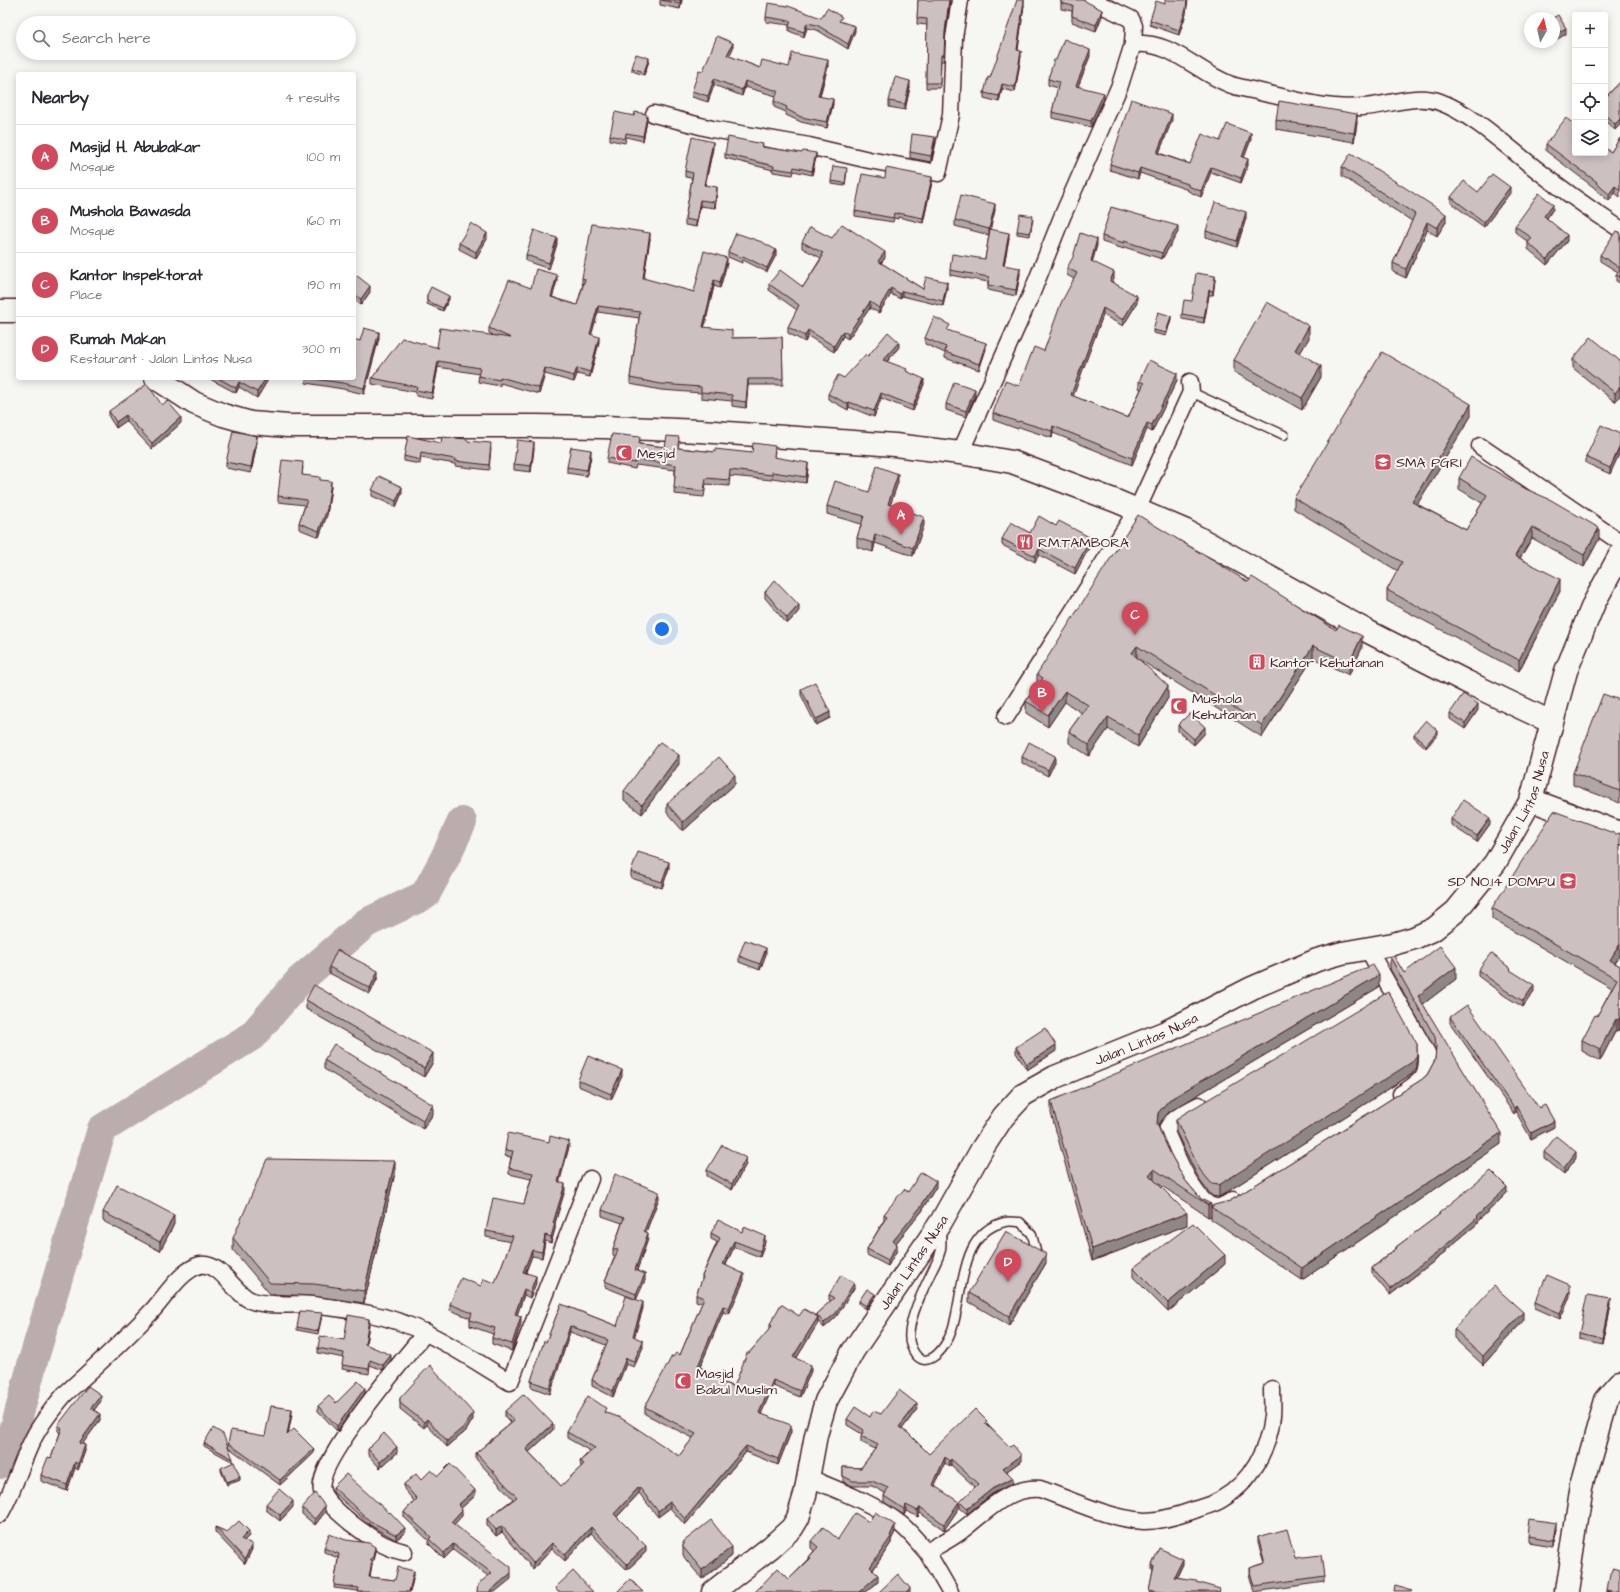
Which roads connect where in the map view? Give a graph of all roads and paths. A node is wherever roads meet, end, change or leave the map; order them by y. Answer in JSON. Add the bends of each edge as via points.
{"nodes":[{"id":1,"x":960,"y":0,"type":"edge"},
{"id":2,"x":1091,"y":0,"type":"edge"},
{"id":3,"x":1133,"y":44,"type":"junction"},
{"id":4,"x":654,"y":114,"type":"dead end"},
{"id":5,"x":1620,"y":229,"type":"edge"},
{"id":6,"x":0,"y":311,"type":"edge"},
{"id":7,"x":16,"y":311,"type":"edge"},
{"id":8,"x":158,"y":380,"type":"edge"},
{"id":9,"x":1190,"y":388,"type":"joint"},
{"id":10,"x":1284,"y":435,"type":"dead end"},
{"id":11,"x":1480,"y":446,"type":"dead end"},
{"id":12,"x":960,"y":453,"type":"junction"},
{"id":13,"x":1137,"y":510,"type":"junction"},
{"id":14,"x":1620,"y":542,"type":"edge"},
{"id":15,"x":1620,"y":555,"type":"edge"},
{"id":16,"x":1006,"y":717,"type":"dead end"},
{"id":17,"x":1551,"y":722,"type":"junction"},
{"id":18,"x":1531,"y":800,"type":"junction"},
{"id":19,"x":1620,"y":833,"type":"edge"},
{"id":20,"x":1368,"y":950,"type":"junction"},
{"id":21,"x":1210,"y":1099,"type":"edge"},
{"id":22,"x":1390,"y":1101,"type":"edge"},
{"id":23,"x":590,"y":1179,"type":"dead end"},
{"id":24,"x":1245,"y":1193,"type":"edge"},
{"id":25,"x":941,"y":1222,"type":"junction"},
{"id":26,"x":1036,"y":1251,"type":"edge"},
{"id":27,"x":426,"y":1332,"type":"junction"},
{"id":28,"x":1620,"y":1384,"type":"edge"},
{"id":29,"x":1272,"y":1389,"type":"dead end"},
{"id":30,"x":809,"y":1478,"type":"junction"},
{"id":31,"x":0,"y":1514,"type":"edge"},
{"id":32,"x":404,"y":1552,"type":"dead end"},
{"id":33,"x":927,"y":1552,"type":"junction"},
{"id":34,"x":713,"y":1592,"type":"edge"},
{"id":35,"x":950,"y":1592,"type":"edge"},
{"id":36,"x":1566,"y":1592,"type":"edge"}],
"edges":[{"from":1,"to":4,"type":"street","via":[[954,38],[951,115],[938,173],[712,129]]},
{"from":2,"to":3,"type":"street","via":[[1131,19],[1134,26]]},
{"from":3,"to":5,"type":"street","via":[[1144,43],[1164,48],[1229,84],[1301,101],[1362,108],[1417,99],[1440,102],[1490,133],[1567,193]]},
{"from":3,"to":12,"type":"street","via":[[1120,86],[1062,217],[1032,295]]},
{"from":6,"to":7,"type":"main road"},
{"from":8,"to":12,"type":"main road","via":[[194,404],[258,424],[604,427],[895,445]]},
{"from":9,"to":10,"type":"lane"},
{"from":9,"to":13,"type":"street"},
{"from":11,"to":14,"type":"street"},
{"from":12,"to":13,"type":"main road","via":[[1012,462]]},
{"from":13,"to":16,"type":"street"},
{"from":13,"to":17,"type":"main road","via":[[1184,530],[1363,629]]},
{"from":15,"to":17,"type":"main road","name":"Jalan Lintas Nusa","via":[[1594,603],[1574,650]]},
{"from":17,"to":18,"type":"main road","name":"Jalan Lintas Nusa"},
{"from":18,"to":19,"type":"main road"},
{"from":18,"to":20,"type":"main road","name":"Jalan Lintas Nusa","via":[[1495,863],[1456,911],[1434,929],[1414,938]]},
{"from":20,"to":22,"type":"street","via":[[1384,995],[1426,1054],[1427,1068],[1424,1076]]},
{"from":20,"to":25,"type":"main road","name":"Jalan Lintas Nusa","via":[[1342,953],[1317,960],[1252,988],[1166,1032],[1055,1077],[1023,1095],[1003,1117],[982,1149]]},
{"from":21,"to":24,"type":"street","via":[[1176,1119],[1166,1132],[1187,1179],[1204,1201],[1215,1207],[1225,1205]]},
{"from":23,"to":27,"type":"street","via":[[510,1382]]},
{"from":25,"to":26,"type":"lane","via":[[941,1250],[917,1305],[909,1332],[909,1342],[914,1354],[921,1360],[932,1359],[944,1346],[952,1330],[969,1256],[988,1228],[1006,1222],[1020,1222],[1032,1234]]},
{"from":25,"to":30,"type":"main road","name":"Jalan Lintas Nusa","via":[[852,1351],[826,1401],[816,1435]]},
{"from":27,"to":31,"type":"street","via":[[372,1314],[313,1305],[260,1303],[250,1300],[216,1269],[199,1265],[178,1281],[152,1311],[54,1407],[33,1439]]},
{"from":27,"to":32,"type":"street","via":[[348,1430],[331,1459],[322,1485],[324,1495],[339,1513],[374,1541]]},
{"from":28,"to":36,"type":"main road","via":[[1606,1400],[1582,1485]]},
{"from":29,"to":33,"type":"street","via":[[1272,1417],[1265,1447],[1254,1470],[1222,1499],[1189,1512],[1145,1521],[1099,1512],[1040,1489],[1030,1488],[1006,1497],[960,1533]]},
{"from":30,"to":33,"type":"street","via":[[891,1517]]},
{"from":30,"to":34,"type":"main road","name":"Jalan Lintas Nusa","via":[[798,1518],[792,1528]]},
{"from":33,"to":35,"type":"street"}]}
